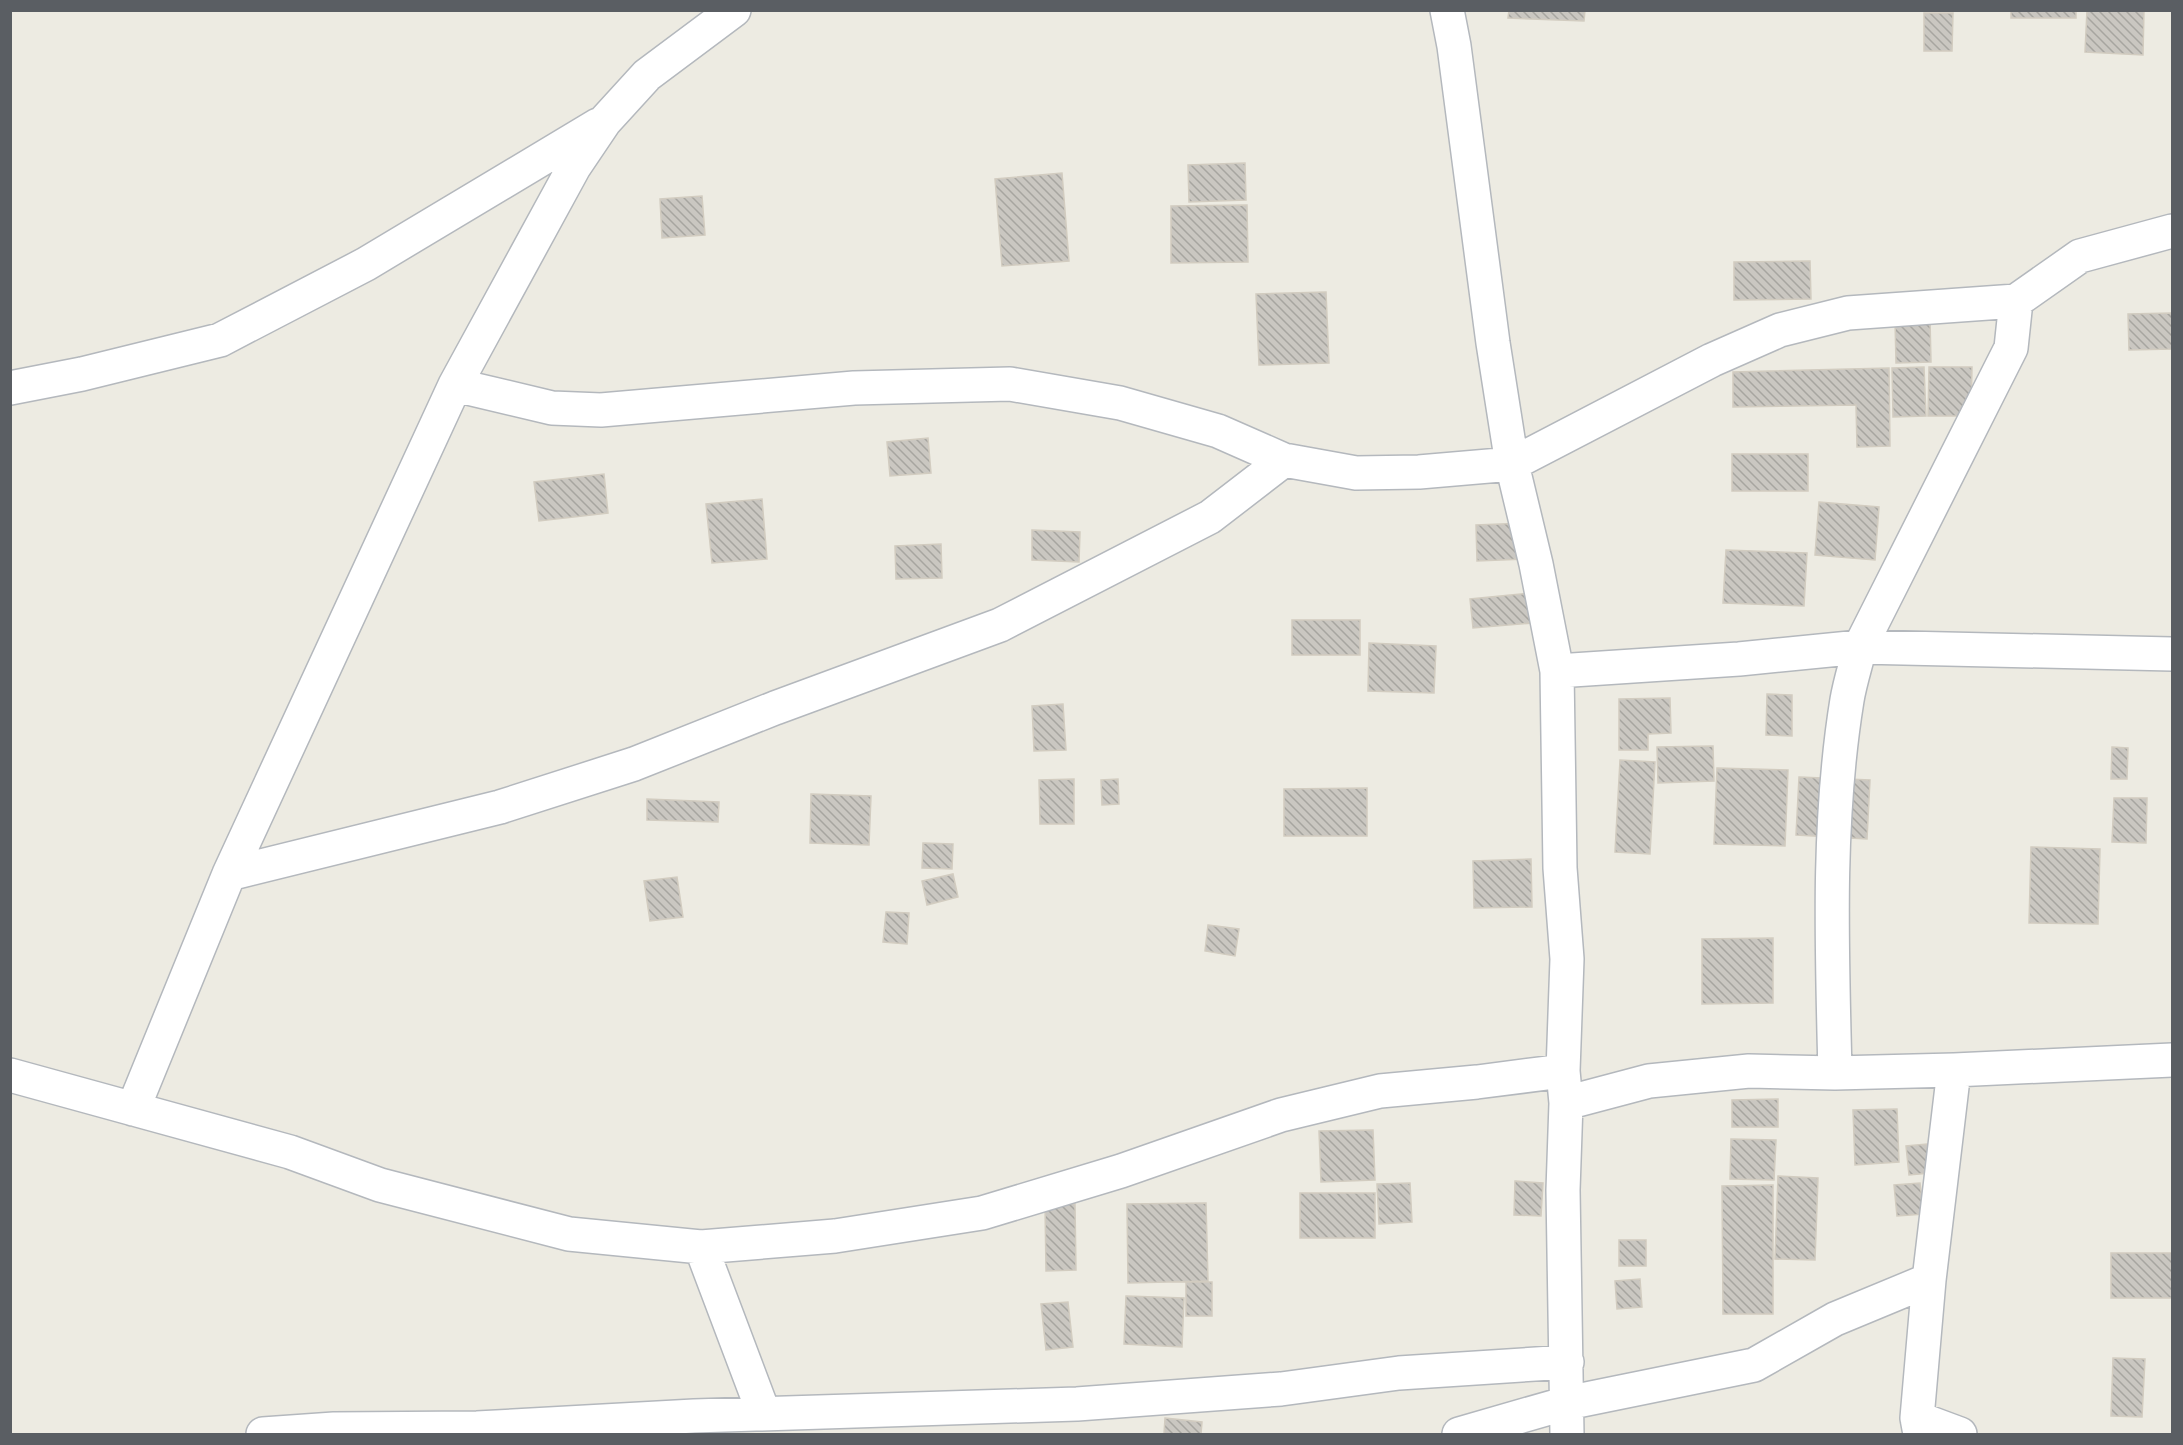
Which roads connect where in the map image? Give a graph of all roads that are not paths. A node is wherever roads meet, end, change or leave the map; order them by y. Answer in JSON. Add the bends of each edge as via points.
{"nodes":[{"id":1,"x":734,"y":10,"type":"edge"},
{"id":2,"x":1447,"y":10,"type":"edge"},
{"id":3,"x":605,"y":121,"type":"junction"},
{"id":4,"x":2172,"y":231,"type":"edge"},
{"id":5,"x":2016,"y":301,"type":"junction"},
{"id":6,"x":455,"y":385,"type":"junction"},
{"id":7,"x":10,"y":388,"type":"edge"},
{"id":8,"x":1284,"y":460,"type":"junction"},
{"id":9,"x":1512,"y":464,"type":"junction"},
{"id":10,"x":1860,"y":646,"type":"junction"},
{"id":11,"x":2172,"y":654,"type":"edge"},
{"id":12,"x":1557,"y":671,"type":"junction"},
{"id":13,"x":229,"y":874,"type":"junction"},
{"id":14,"x":2172,"y":1060,"type":"edge"},
{"id":15,"x":1954,"y":1070,"type":"junction"},
{"id":16,"x":1563,"y":1071,"type":"junction"},
{"id":17,"x":1835,"y":1073,"type":"junction"},
{"id":18,"x":10,"y":1075,"type":"edge"},
{"id":19,"x":1566,"y":1103,"type":"junction"},
{"id":20,"x":133,"y":1109,"type":"junction"},
{"id":21,"x":701,"y":1247,"type":"junction"},
{"id":22,"x":1929,"y":1280,"type":"junction"},
{"id":23,"x":1567,"y":1362,"type":"junction"},
{"id":24,"x":764,"y":1414,"type":"junction"},
{"id":25,"x":1567,"y":1419,"type":"edge"},
{"id":26,"x":1918,"y":1426,"type":"edge"},
{"id":27,"x":263,"y":1434,"type":"edge"},
{"id":28,"x":1459,"y":1434,"type":"edge"},
{"id":29,"x":1960,"y":1434,"type":"edge"}],
"edges":[{"from":1,"to":3,"type":"street","via":[[647,75]]},
{"from":2,"to":9,"type":"street"},
{"from":3,"to":6,"type":"street","via":[[574,167]]},
{"from":3,"to":7,"type":"street","via":[[366,264],[220,340]]},
{"from":4,"to":5,"type":"street","via":[[2080,256]]},
{"from":5,"to":9,"type":"street","via":[[1848,313],[1780,330],[1712,360]]},
{"from":5,"to":10,"type":"street","via":[[2011,348]]},
{"from":6,"to":8,"type":"street","via":[[552,408],[601,410],[854,388],[1010,384],[1120,403],[1218,431]]},
{"from":6,"to":13,"type":"street"},
{"from":8,"to":9,"type":"street","via":[[1356,473]]},
{"from":8,"to":13,"type":"street","via":[[1210,517],[1000,626],[634,764],[500,807]]},
{"from":9,"to":12,"type":"street"},
{"from":10,"to":11,"type":"street"},
{"from":10,"to":12,"type":"street","via":[[1739,659]]},
{"from":10,"to":17,"type":"street","via":[[1847,699],[1838,782],[1831,911]]},
{"from":12,"to":16,"type":"street","via":[[1560,868],[1567,959]]},
{"from":13,"to":20,"type":"street"},
{"from":14,"to":15,"type":"street"},
{"from":15,"to":17,"type":"street"},
{"from":15,"to":22,"type":"street"},
{"from":16,"to":19,"type":"street"},
{"from":16,"to":21,"type":"street","via":[[1380,1091],[1281,1115],[1120,1171],[982,1213],[835,1236]]},
{"from":17,"to":19,"type":"street","via":[[1749,1071],[1649,1081]]},
{"from":18,"to":20,"type":"street"},
{"from":19,"to":23,"type":"street","via":[[1563,1190]]},
{"from":20,"to":21,"type":"street","via":[[290,1152],[380,1185],[569,1234]]},
{"from":21,"to":24,"type":"street"},
{"from":22,"to":25,"type":"street","via":[[1835,1319],[1754,1365]]},
{"from":22,"to":26,"type":"street"},
{"from":23,"to":24,"type":"street","via":[[1399,1373],[1270,1390],[1077,1404]]},
{"from":23,"to":25,"type":"street"},
{"from":24,"to":27,"type":"street"},
{"from":25,"to":28,"type":"street"},
{"from":26,"to":29,"type":"street"}]}
